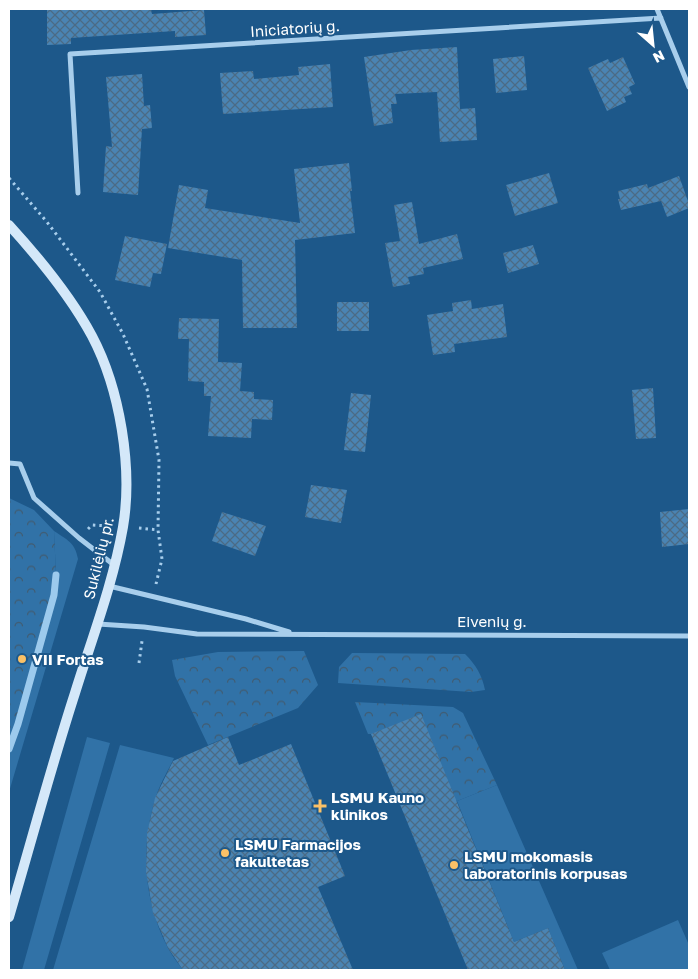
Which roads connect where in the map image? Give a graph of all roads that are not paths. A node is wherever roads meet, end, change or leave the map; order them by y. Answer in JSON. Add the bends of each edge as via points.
{"nodes":[{"id":1,"x":657,"y":9,"type":"edge"},
{"id":2,"x":661,"y":18,"type":"junction"},
{"id":3,"x":689,"y":87,"type":"edge"},
{"id":4,"x":78,"y":193,"type":"dead end"},
{"id":5,"x":9,"y":224,"type":"edge"},
{"id":6,"x":9,"y":463,"type":"edge"},
{"id":7,"x":114,"y":566,"type":"junction"},
{"id":8,"x":109,"y":586,"type":"junction"},
{"id":9,"x":96,"y":624,"type":"junction"},
{"id":10,"x":294,"y":634,"type":"junction"},
{"id":11,"x":689,"y":636,"type":"edge"},
{"id":12,"x":9,"y":918,"type":"edge"}],
"edges":[{"from":1,"to":2,"type":"street"},
{"from":2,"to":3,"type":"street"},
{"from":2,"to":4,"type":"street","name":"Iniciatorių g.","via":[[70,54]]},
{"from":5,"to":7,"type":"main road","name":"Sukilėlių pr.","via":[[69,298],[107,371],[119,417],[126,472],[124,519]]},
{"from":6,"to":7,"type":"street","via":[[20,464],[34,498]]},
{"from":7,"to":8,"type":"main road","name":"Sukilėlių pr."},
{"from":8,"to":9,"type":"main road","name":"Sukilėlių pr."},
{"from":8,"to":10,"type":"street","name":"Eivenių g."},
{"from":9,"to":10,"type":"street","name":"Eivenių g.","via":[[197,634]]},
{"from":9,"to":12,"type":"main road","name":"Sukilėlių pr."},
{"from":10,"to":11,"type":"street","name":"Eivenių g."}]}
